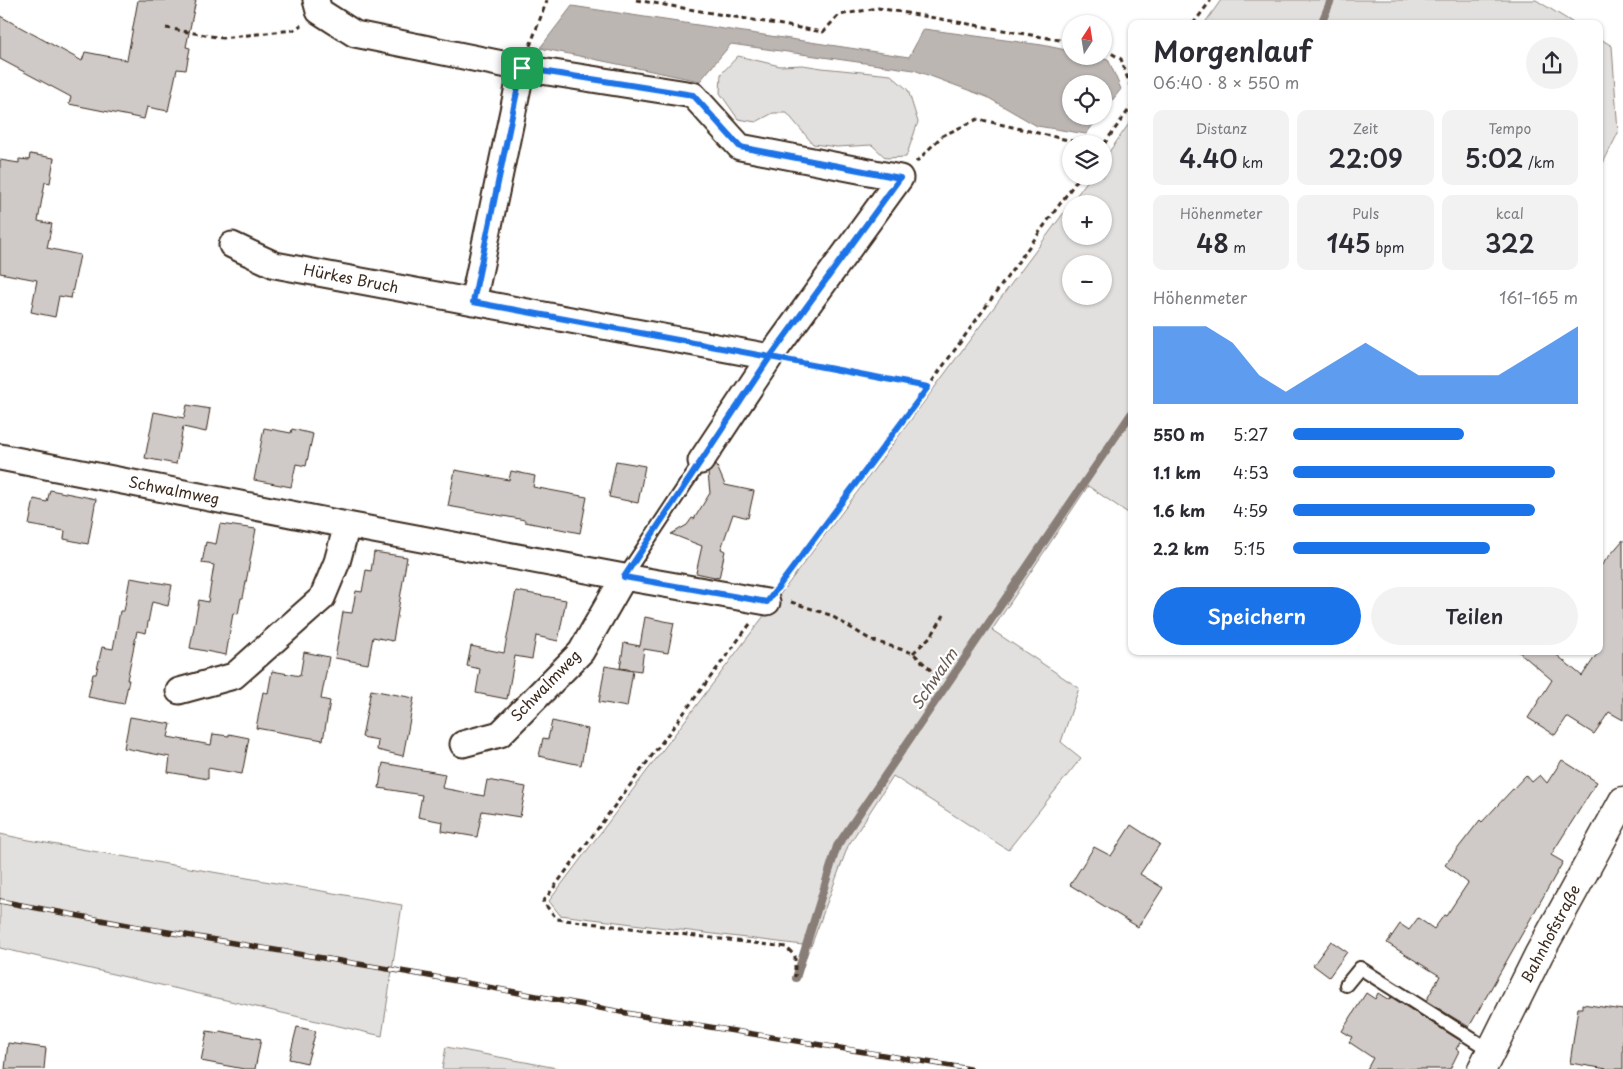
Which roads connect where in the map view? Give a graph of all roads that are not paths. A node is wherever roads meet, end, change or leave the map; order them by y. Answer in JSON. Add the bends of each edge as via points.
{"nodes":[{"id":1,"x":318,"y":6,"type":"edge"},
{"id":2,"x":522,"y":68,"type":"junction"},
{"id":3,"x":232,"y":245,"type":"dead end"},
{"id":4,"x":473,"y":302,"type":"junction"},
{"id":5,"x":770,"y":357,"type":"junction"},
{"id":6,"x":0,"y":457,"type":"edge"},
{"id":7,"x":701,"y":461,"type":"joint"},
{"id":8,"x":347,"y":525,"type":"junction"},
{"id":9,"x":624,"y":577,"type":"junction"},
{"id":10,"x":769,"y":599,"type":"road end"},
{"id":11,"x":180,"y":691,"type":"dead end"},
{"id":12,"x":463,"y":744,"type":"dead end"},
{"id":13,"x":1623,"y":801,"type":"edge"},
{"id":14,"x":1346,"y":985,"type":"dead end"},
{"id":15,"x":1487,"y":1060,"type":"edge"}],
"edges":[{"from":1,"to":2,"type":"street","via":[[355,34]]},
{"from":2,"to":4,"type":"street"},
{"from":2,"to":5,"type":"street","via":[[693,95],[740,147],[900,178]]},
{"from":3,"to":4,"type":"street","name":"Hürkes Bruch","via":[[275,265]]},
{"from":4,"to":5,"type":"street","name":"Hürkes Bruch"},
{"from":5,"to":7,"type":"street"},
{"from":6,"to":8,"type":"street","name":"Schwalmweg"},
{"from":7,"to":9,"type":"lane"},
{"from":8,"to":9,"type":"street","name":"Schwalmweg"},
{"from":8,"to":11,"type":"street","via":[[337,562],[322,598],[234,676]]},
{"from":9,"to":10,"type":"street","name":"Schwalmweg"},
{"from":9,"to":12,"type":"street","name":"Schwalmweg","via":[[581,652],[500,734]]},
{"from":13,"to":15,"type":"street","name":"Bahnhofstraße","via":[[1539,954]]},
{"from":14,"to":15,"type":"lane","via":[[1360,968]]}]}
